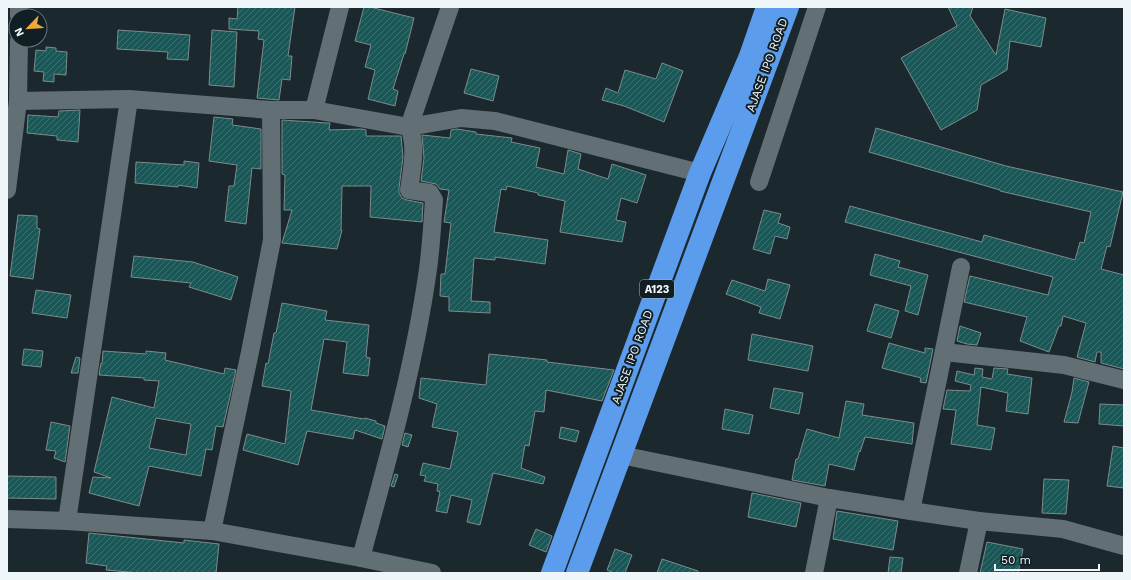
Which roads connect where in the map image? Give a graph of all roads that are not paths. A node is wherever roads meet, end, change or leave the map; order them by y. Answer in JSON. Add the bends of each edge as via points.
{"nodes":[{"id":1,"x":340,"y":7,"type":"edge"},
{"id":2,"x":450,"y":7,"type":"edge"},
{"id":3,"x":767,"y":7,"type":"edge"},
{"id":4,"x":788,"y":7,"type":"edge"},
{"id":5,"x":817,"y":7,"type":"edge"},
{"id":6,"x":19,"y":48,"type":"edge"},
{"id":7,"x":129,"y":99,"type":"junction"},
{"id":8,"x":18,"y":101,"type":"junction"},
{"id":9,"x":271,"y":110,"type":"junction"},
{"id":10,"x":314,"y":110,"type":"junction"},
{"id":11,"x":409,"y":127,"type":"junction"},
{"id":12,"x":10,"y":137,"type":"edge"},
{"id":13,"x":700,"y":173,"type":"junction"},
{"id":14,"x":8,"y":180,"type":"edge"},
{"id":15,"x":759,"y":182,"type":"dead end"},
{"id":16,"x":961,"y":266,"type":"dead end"},
{"id":17,"x":944,"y":352,"type":"junction"},
{"id":18,"x":1124,"y":380,"type":"edge"},
{"id":19,"x":621,"y":455,"type":"junction"},
{"id":20,"x":829,"y":498,"type":"junction"},
{"id":21,"x":911,"y":511,"type":"junction"},
{"id":22,"x":7,"y":519,"type":"edge"},
{"id":23,"x":67,"y":521,"type":"junction"},
{"id":24,"x":979,"y":521,"type":"junction"},
{"id":25,"x":212,"y":531,"type":"junction"},
{"id":26,"x":1124,"y":546,"type":"edge"},
{"id":27,"x":361,"y":558,"type":"junction"},
{"id":28,"x":432,"y":573,"type":"edge"},
{"id":29,"x":552,"y":573,"type":"edge"},
{"id":30,"x":577,"y":573,"type":"edge"},
{"id":31,"x":814,"y":573,"type":"edge"},
{"id":32,"x":968,"y":573,"type":"edge"}],
"edges":[{"from":1,"to":10,"type":"street"},
{"from":2,"to":11,"type":"street"},
{"from":3,"to":13,"type":"highway","name":"AJASE IPO ROAD","number":"A123","via":[[750,56]]},
{"from":4,"to":19,"type":"highway","name":"AJASE IPO ROAD","number":"A123"},
{"from":5,"to":15,"type":"street"},
{"from":6,"to":8,"type":"street"},
{"from":7,"to":8,"type":"street"},
{"from":7,"to":9,"type":"street"},
{"from":7,"to":23,"type":"street"},
{"from":8,"to":12,"type":"street"},
{"from":9,"to":10,"type":"street"},
{"from":9,"to":25,"type":"street","via":[[272,240]]},
{"from":10,"to":11,"type":"street"},
{"from":11,"to":13,"type":"street","via":[[461,118],[495,121]]},
{"from":11,"to":27,"type":"street","via":[[413,137],[413,162],[409,190],[430,193],[434,200],[427,276],[398,419]]},
{"from":12,"to":14,"type":"street"},
{"from":13,"to":29,"type":"highway","name":"AJASE IPO ROAD","number":"A123"},
{"from":16,"to":17,"type":"street"},
{"from":17,"to":18,"type":"street","via":[[1064,365]]},
{"from":17,"to":21,"type":"street"},
{"from":19,"to":20,"type":"street"},
{"from":19,"to":30,"type":"highway","name":"AJASE IPO ROAD","number":"A123"},
{"from":20,"to":21,"type":"street"},
{"from":20,"to":31,"type":"street"},
{"from":21,"to":24,"type":"street"},
{"from":22,"to":23,"type":"street"},
{"from":23,"to":25,"type":"street"},
{"from":24,"to":26,"type":"street","via":[[1063,529]]},
{"from":24,"to":32,"type":"street"},
{"from":25,"to":27,"type":"street"},
{"from":27,"to":28,"type":"street"}]}
